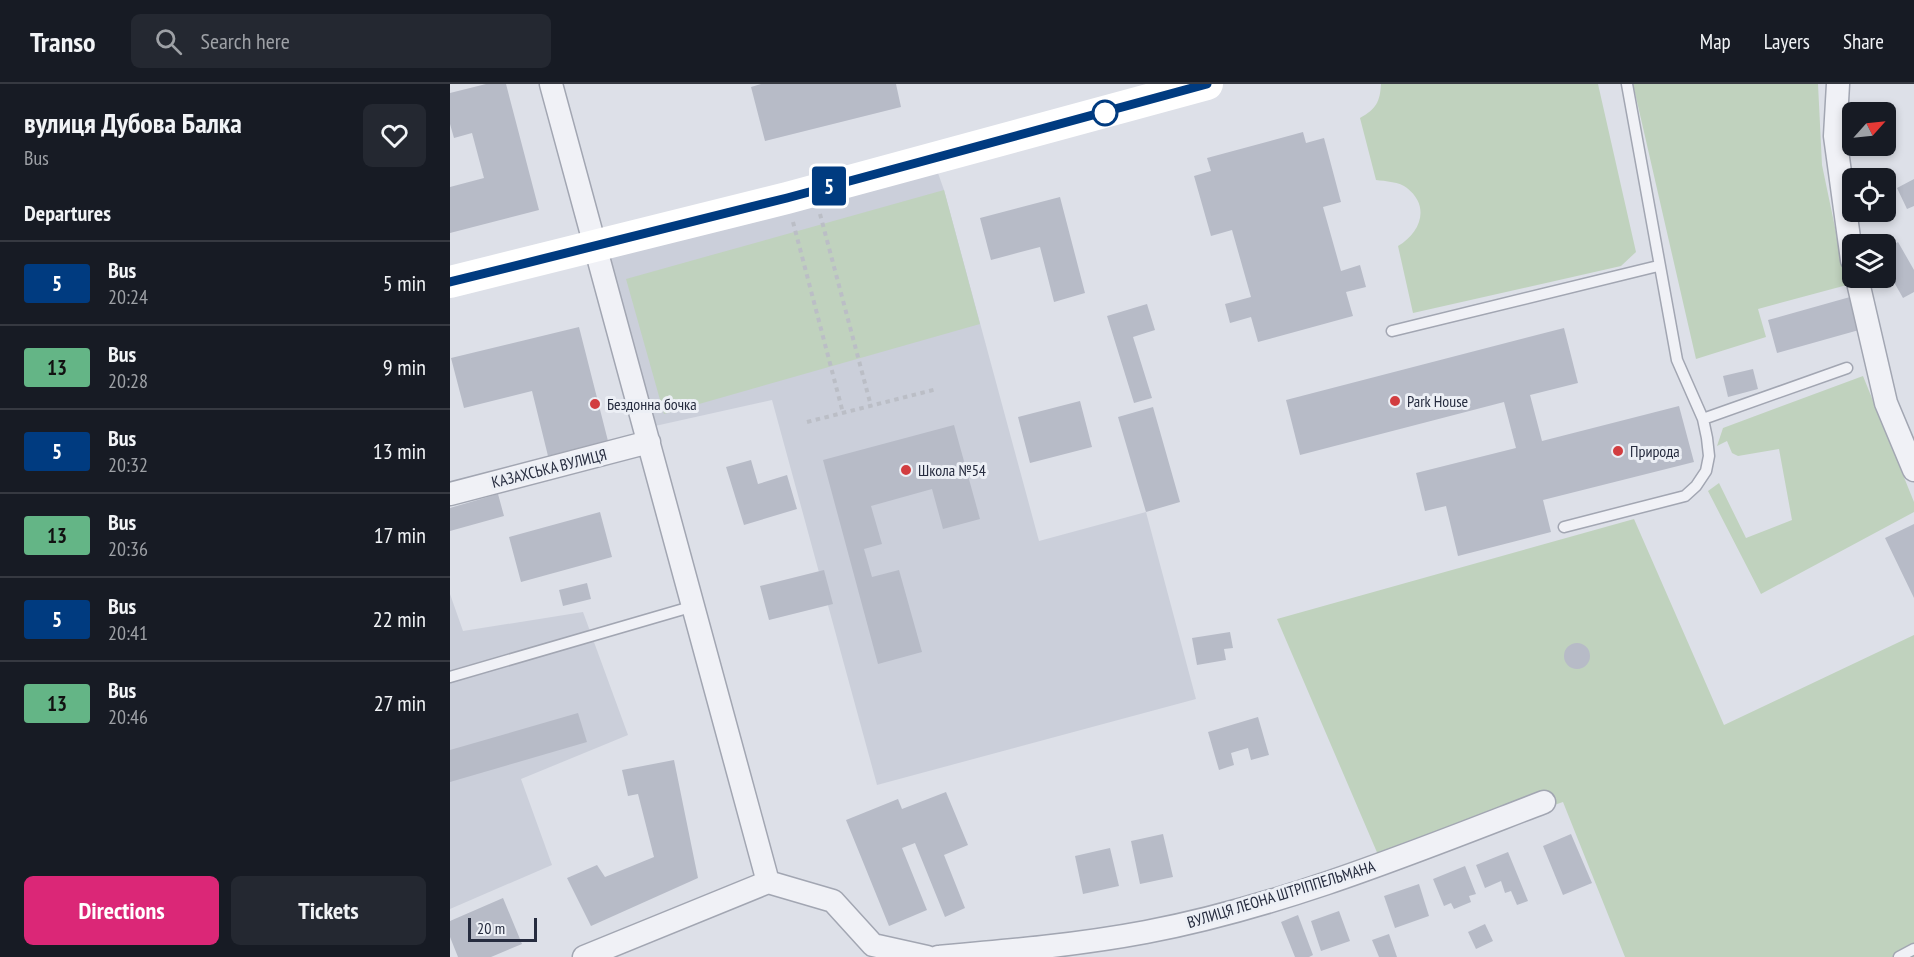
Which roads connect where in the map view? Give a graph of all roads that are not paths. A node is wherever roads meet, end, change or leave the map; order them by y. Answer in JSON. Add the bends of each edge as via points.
{"nodes":[{"id":1,"x":551,"y":84,"type":"edge"},
{"id":2,"x":1207,"y":84,"type":"edge"},
{"id":3,"x":1627,"y":84,"type":"edge"},
{"id":4,"x":1838,"y":84,"type":"edge"},
{"id":5,"x":1848,"y":234,"type":"edge"},
{"id":6,"x":593,"y":245,"type":"junction"},
{"id":7,"x":1658,"y":266,"type":"junction"},
{"id":8,"x":450,"y":282,"type":"edge"},
{"id":9,"x":1859,"y":288,"type":"edge"},
{"id":10,"x":1392,"y":332,"type":"dead end"},
{"id":11,"x":1846,"y":368,"type":"dead end"},
{"id":12,"x":1703,"y":419,"type":"junction"},
{"id":13,"x":649,"y":442,"type":"junction"},
{"id":14,"x":1914,"y":470,"type":"edge"},
{"id":15,"x":450,"y":494,"type":"edge"},
{"id":16,"x":1564,"y":527,"type":"dead end"},
{"id":17,"x":694,"y":606,"type":"junction"},
{"id":18,"x":450,"y":677,"type":"edge"},
{"id":19,"x":1544,"y":802,"type":"dead end"},
{"id":20,"x":768,"y":882,"type":"junction"},
{"id":21,"x":1914,"y":949,"type":"edge"},
{"id":22,"x":584,"y":957,"type":"edge"},
{"id":23,"x":927,"y":957,"type":"edge"},
{"id":24,"x":938,"y":957,"type":"edge"},
{"id":25,"x":1899,"y":957,"type":"edge"}],
"edges":[{"from":1,"to":6,"type":"street"},
{"from":2,"to":6,"type":"street","via":[[800,194]]},
{"from":3,"to":7,"type":"lane"},
{"from":4,"to":5,"type":"street","via":[[1835,136]]},
{"from":6,"to":8,"type":"street"},
{"from":6,"to":13,"type":"street"},
{"from":7,"to":10,"type":"lane"},
{"from":7,"to":12,"type":"lane","via":[[1677,360]]},
{"from":9,"to":14,"type":"street","via":[[1886,403]]},
{"from":11,"to":12,"type":"lane"},
{"from":12,"to":16,"type":"lane","via":[[1709,456],[1706,471],[1685,495]]},
{"from":13,"to":15,"type":"street","name":"КАЗАХСЬКА ВУЛИЦЯ"},
{"from":13,"to":17,"type":"street"},
{"from":17,"to":18,"type":"lane"},
{"from":17,"to":20,"type":"street"},
{"from":19,"to":24,"type":"street","name":"ВУЛИЦЯ ЛЕОНА ШТРІППЕЛЬМАНА","via":[[1382,864],[1232,912],[1146,932],[1064,945]]},
{"from":20,"to":22,"type":"street"},
{"from":20,"to":23,"type":"street","via":[[833,901],[873,945]]},
{"from":21,"to":25,"type":"lane"}]}
